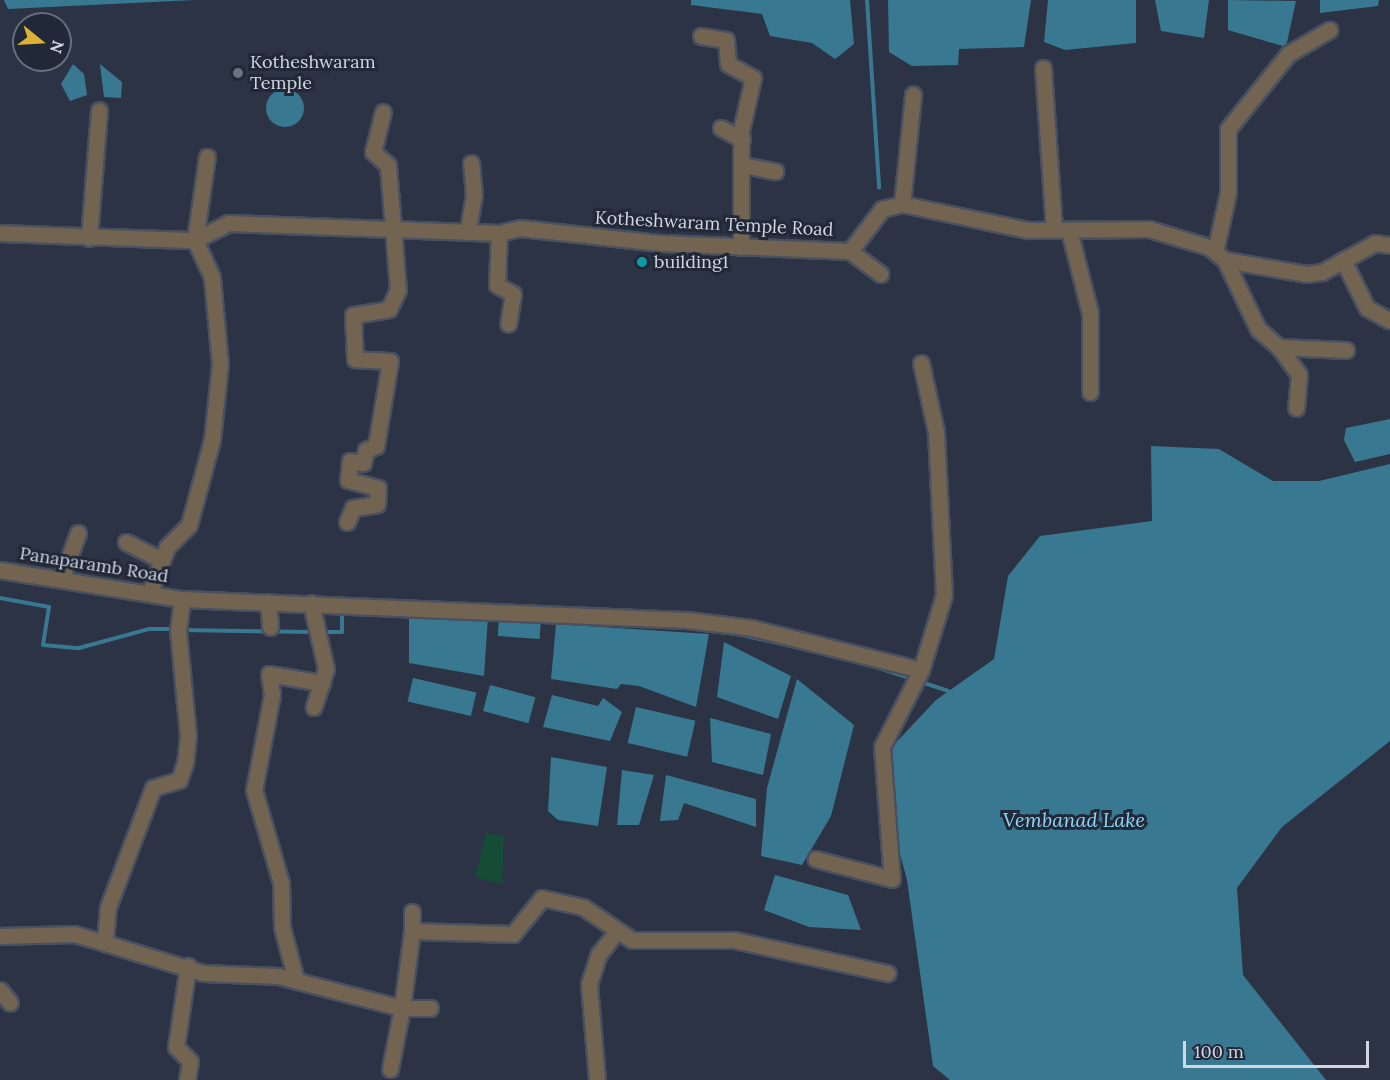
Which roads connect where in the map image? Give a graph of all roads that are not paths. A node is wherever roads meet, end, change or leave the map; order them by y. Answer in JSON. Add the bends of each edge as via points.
{"nodes":[{"id":1,"x":1329,"y":30,"type":"dead end"},
{"id":2,"x":701,"y":36,"type":"dead end"},
{"id":3,"x":1043,"y":68,"type":"dead end"},
{"id":4,"x":913,"y":95,"type":"dead end"},
{"id":5,"x":99,"y":110,"type":"dead end"},
{"id":6,"x":383,"y":112,"type":"dead end"},
{"id":7,"x":721,"y":128,"type":"dead end"},
{"id":8,"x":742,"y":139,"type":"junction"},
{"id":9,"x":207,"y":157,"type":"dead end"},
{"id":10,"x":471,"y":163,"type":"dead end"},
{"id":11,"x":743,"y":165,"type":"junction"},
{"id":12,"x":775,"y":171,"type":"dead end"},
{"id":13,"x":902,"y":204,"type":"junction"},
{"id":14,"x":394,"y":227,"type":"junction"},
{"id":15,"x":468,"y":229,"type":"junction"},
{"id":16,"x":1062,"y":230,"type":"junction"},
{"id":17,"x":0,"y":233,"type":"edge"},
{"id":18,"x":500,"y":233,"type":"junction"},
{"id":19,"x":89,"y":238,"type":"junction"},
{"id":20,"x":195,"y":240,"type":"junction"},
{"id":21,"x":1390,"y":245,"type":"edge"},
{"id":22,"x":741,"y":248,"type":"junction"},
{"id":23,"x":850,"y":251,"type":"junction"},
{"id":24,"x":1220,"y":256,"type":"junction"},
{"id":25,"x":1343,"y":260,"type":"junction"},
{"id":26,"x":880,"y":274,"type":"dead end"},
{"id":27,"x":1389,"y":320,"type":"edge"},
{"id":28,"x":508,"y":324,"type":"dead end"},
{"id":29,"x":1279,"y":347,"type":"junction"},
{"id":30,"x":1346,"y":350,"type":"dead end"},
{"id":31,"x":921,"y":363,"type":"dead end"},
{"id":32,"x":1090,"y":392,"type":"dead end"},
{"id":33,"x":1296,"y":408,"type":"dead end"},
{"id":34,"x":347,"y":522,"type":"dead end"},
{"id":35,"x":78,"y":533,"type":"dead end"},
{"id":36,"x":126,"y":542,"type":"dead end"},
{"id":37,"x":160,"y":559,"type":"junction"},
{"id":38,"x":0,"y":570,"type":"edge"},
{"id":39,"x":61,"y":579,"type":"junction"},
{"id":40,"x":150,"y":592,"type":"junction"},
{"id":41,"x":182,"y":599,"type":"junction"},
{"id":42,"x":268,"y":602,"type":"junction"},
{"id":43,"x":311,"y":603,"type":"junction"},
{"id":44,"x":270,"y":627,"type":"dead end"},
{"id":45,"x":921,"y":670,"type":"junction"},
{"id":46,"x":322,"y":683,"type":"junction"},
{"id":47,"x":314,"y":707,"type":"dead end"},
{"id":48,"x":816,"y":859,"type":"dead end"},
{"id":49,"x":412,"y":912,"type":"dead end"},
{"id":50,"x":616,"y":931,"type":"junction"},
{"id":51,"x":412,"y":932,"type":"junction"},
{"id":52,"x":0,"y":936,"type":"edge"},
{"id":53,"x":105,"y":943,"type":"junction"},
{"id":54,"x":0,"y":945,"type":"edge"},
{"id":55,"x":188,"y":966,"type":"junction"},
{"id":56,"x":887,"y":973,"type":"dead end"},
{"id":57,"x":296,"y":980,"type":"junction"},
{"id":58,"x":0,"y":990,"type":"edge"},
{"id":59,"x":10,"y":1003,"type":"dead end"},
{"id":60,"x":402,"y":1008,"type":"junction"},
{"id":61,"x":430,"y":1008,"type":"dead end"},
{"id":62,"x":390,"y":1069,"type":"dead end"},
{"id":63,"x":187,"y":1080,"type":"edge"},
{"id":64,"x":597,"y":1080,"type":"edge"}],
"edges":[{"from":1,"to":24,"type":"street","via":[[1288,54],[1228,129],[1228,193]]},
{"from":2,"to":8,"type":"street","via":[[726,40],[728,64],[753,78]]},
{"from":3,"to":16,"type":"street"},
{"from":4,"to":13,"type":"street"},
{"from":5,"to":19,"type":"street"},
{"from":6,"to":14,"type":"street","via":[[374,152],[388,165]]},
{"from":7,"to":8,"type":"street"},
{"from":8,"to":11,"type":"street"},
{"from":9,"to":20,"type":"street"},
{"from":10,"to":15,"type":"street","via":[[474,195]]},
{"from":11,"to":12,"type":"street"},
{"from":11,"to":22,"type":"street"},
{"from":13,"to":16,"type":"street","via":[[1028,230]]},
{"from":13,"to":23,"type":"street","name":"Kotheshwaram Temple Road","via":[[882,209]]},
{"from":14,"to":15,"type":"street","name":"Kotheshwaram Temple Road"},
{"from":14,"to":20,"type":"street","name":"Kotheshwaram Temple Road","via":[[228,223]]},
{"from":14,"to":34,"type":"street","via":[[396,301],[389,309],[353,315],[355,359],[390,361],[376,446],[366,450],[363,463],[350,461],[348,480],[378,488],[377,504],[353,508]]},
{"from":15,"to":18,"type":"street","name":"Kotheshwaram Temple Road"},
{"from":16,"to":24,"type":"street","via":[[1149,230],[1180,236]]},
{"from":16,"to":32,"type":"street","via":[[1089,313]]},
{"from":17,"to":19,"type":"street","name":"Kotheshwaram Temple Road"},
{"from":18,"to":22,"type":"street","name":"Kotheshwaram Temple Road","via":[[520,228]]},
{"from":18,"to":28,"type":"street","via":[[497,285],[513,294]]},
{"from":19,"to":20,"type":"street","name":"Kotheshwaram Temple Road"},
{"from":20,"to":37,"type":"street","via":[[212,278],[220,364],[214,418],[189,525]]},
{"from":21,"to":25,"type":"street","via":[[1375,243]]},
{"from":22,"to":23,"type":"street","name":"Kotheshwaram Temple Road"},
{"from":23,"to":26,"type":"street"},
{"from":24,"to":25,"type":"street","via":[[1306,274]]},
{"from":24,"to":29,"type":"street","via":[[1258,329]]},
{"from":25,"to":27,"type":"street","via":[[1366,308]]},
{"from":29,"to":30,"type":"street"},
{"from":29,"to":33,"type":"street","via":[[1299,375]]},
{"from":31,"to":45,"type":"street","via":[[936,432],[944,595]]},
{"from":35,"to":39,"type":"street"},
{"from":36,"to":37,"type":"street"},
{"from":37,"to":40,"type":"street"},
{"from":38,"to":39,"type":"street","name":"Panaparamb Road"},
{"from":39,"to":40,"type":"street","name":"Panaparamb Road"},
{"from":40,"to":41,"type":"street","name":"Panaparamb Road"},
{"from":41,"to":42,"type":"street","name":"Panaparamb Road"},
{"from":41,"to":53,"type":"street","via":[[178,630],[185,763],[179,780],[153,788],[108,907]]},
{"from":42,"to":43,"type":"street","name":"Panaparamb Road"},
{"from":42,"to":44,"type":"street"},
{"from":43,"to":45,"type":"street","name":"Panaparamb Road","via":[[687,620],[752,628]]},
{"from":43,"to":46,"type":"street","via":[[326,669]]},
{"from":45,"to":48,"type":"street","via":[[882,747],[892,879]]},
{"from":46,"to":47,"type":"street"},
{"from":46,"to":57,"type":"street","via":[[269,674],[272,695],[254,790],[281,883],[282,927]]},
{"from":49,"to":51,"type":"street"},
{"from":50,"to":51,"type":"street","via":[[583,907],[542,898],[513,934]]},
{"from":50,"to":56,"type":"street","via":[[632,940],[734,940]]},
{"from":50,"to":64,"type":"street","via":[[599,954],[589,984]]},
{"from":51,"to":60,"type":"street"},
{"from":52,"to":53,"type":"street","via":[[74,934]]},
{"from":52,"to":54,"type":"street"},
{"from":53,"to":55,"type":"street"},
{"from":55,"to":57,"type":"street","via":[[203,973]]},
{"from":55,"to":63,"type":"street","via":[[176,1047],[190,1061]]},
{"from":57,"to":60,"type":"street"},
{"from":58,"to":59,"type":"street"},
{"from":60,"to":61,"type":"street"},
{"from":60,"to":62,"type":"street"}]}
